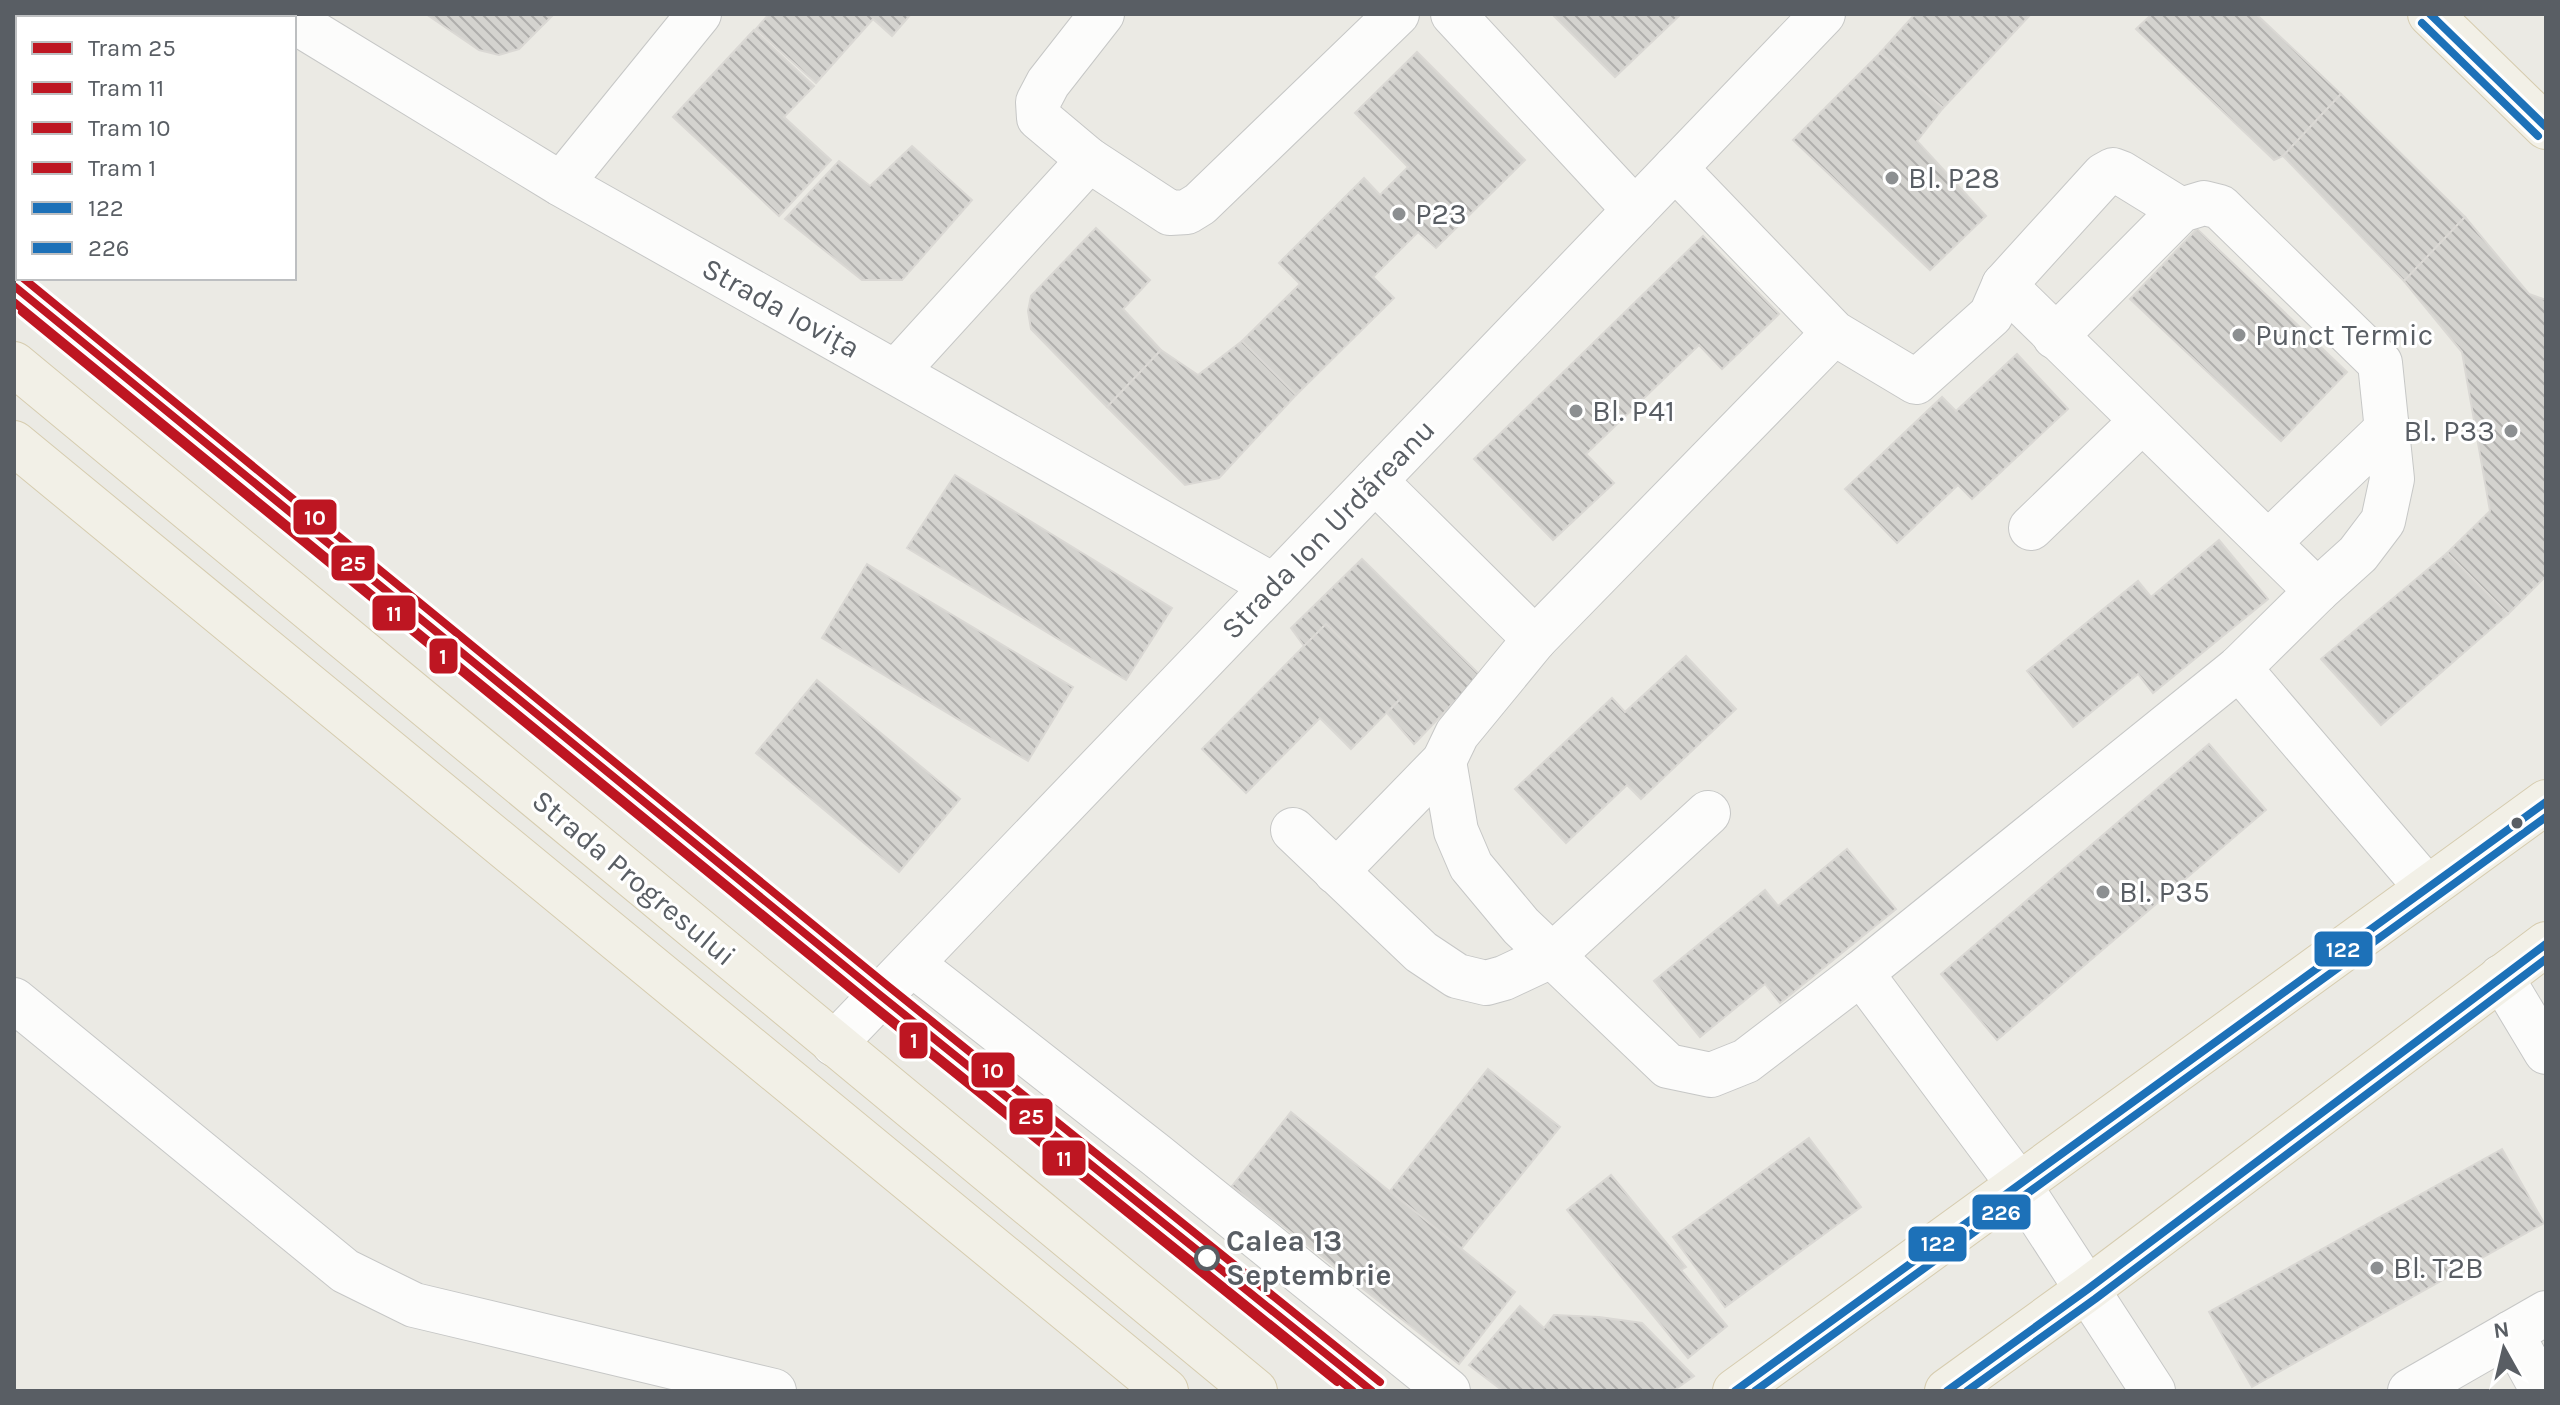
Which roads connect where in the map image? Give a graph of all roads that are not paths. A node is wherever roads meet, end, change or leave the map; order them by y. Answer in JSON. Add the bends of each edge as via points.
{"nodes":[{"id":1,"x":699,"y":14,"type":"edge"},
{"id":2,"x":1102,"y":14,"type":"edge"},
{"id":3,"x":1397,"y":14,"type":"edge"},
{"id":4,"x":1453,"y":14,"type":"edge"},
{"id":5,"x":1823,"y":14,"type":"edge"},
{"id":6,"x":2447,"y":20,"type":"edge"},
{"id":7,"x":296,"y":21,"type":"edge"},
{"id":8,"x":2546,"y":127,"type":"edge"},
{"id":9,"x":1089,"y":160,"type":"junction"},
{"id":10,"x":1675,"y":168,"type":"junction"},
{"id":11,"x":561,"y":184,"type":"junction"},
{"id":12,"x":1635,"y":210,"type":"junction"},
{"id":13,"x":2181,"y":210,"type":"junction"},
{"id":14,"x":2004,"y":285,"type":"junction"},
{"id":15,"x":1834,"y":333,"type":"junction"},
{"id":16,"x":2055,"y":337,"type":"junction"},
{"id":17,"x":14,"y":364,"type":"edge"},
{"id":18,"x":896,"y":372,"type":"junction"},
{"id":19,"x":2142,"y":421,"type":"junction"},
{"id":20,"x":2388,"y":428,"type":"junction"},
{"id":21,"x":14,"y":443,"type":"edge"},
{"id":22,"x":1375,"y":481,"type":"junction"},
{"id":23,"x":2031,"y":528,"type":"dead end"},
{"id":24,"x":2269,"y":542,"type":"junction"},
{"id":25,"x":1274,"y":586,"type":"junction"},
{"id":26,"x":2317,"y":591,"type":"junction"},
{"id":27,"x":1535,"y":639,"type":"junction"},
{"id":28,"x":2239,"y":668,"type":"junction"},
{"id":29,"x":1444,"y":761,"type":"junction"},
{"id":30,"x":2546,"y":802,"type":"edge"},
{"id":31,"x":1708,"y":813,"type":"dead end"},
{"id":32,"x":1293,"y":830,"type":"dead end"},
{"id":33,"x":1336,"y":872,"type":"junction"},
{"id":34,"x":2427,"y":888,"type":"junction"},
{"id":35,"x":2546,"y":944,"type":"edge"},
{"id":36,"x":1553,"y":955,"type":"junction"},
{"id":37,"x":912,"y":964,"type":"junction"},
{"id":38,"x":1861,"y":973,"type":"junction"},
{"id":39,"x":2501,"y":977,"type":"junction"},
{"id":40,"x":14,"y":1000,"type":"edge"},
{"id":41,"x":834,"y":1044,"type":"junction"},
{"id":42,"x":2546,"y":1052,"type":"edge"},
{"id":43,"x":798,"y":1086,"type":"junction"},
{"id":44,"x":2019,"y":1185,"type":"junction"},
{"id":45,"x":2088,"y":1289,"type":"junction"},
{"id":46,"x":2528,"y":1323,"type":"edge"},
{"id":47,"x":774,"y":1391,"type":"edge"},
{"id":48,"x":1166,"y":1391,"type":"edge"},
{"id":49,"x":1255,"y":1391,"type":"edge"},
{"id":50,"x":1448,"y":1391,"type":"edge"},
{"id":51,"x":1735,"y":1391,"type":"edge"},
{"id":52,"x":1947,"y":1391,"type":"edge"},
{"id":53,"x":2153,"y":1391,"type":"edge"},
{"id":54,"x":2410,"y":1391,"type":"edge"},
{"id":55,"x":2543,"y":1391,"type":"edge"}],
"edges":[{"from":1,"to":11,"type":"street"},
{"from":2,"to":9,"type":"street","via":[[1038,102],[1039,118]]},
{"from":3,"to":9,"type":"street","via":[[1187,212],[1170,213]]},
{"from":4,"to":12,"type":"street"},
{"from":5,"to":10,"type":"street","name":"Strada Ion Urdăreanu"},
{"from":6,"to":8,"type":"main road"},
{"from":7,"to":11,"type":"street","name":"Strada Iovița"},
{"from":9,"to":18,"type":"street"},
{"from":10,"to":12,"type":"street","name":"Strada Ion Urdăreanu"},
{"from":10,"to":15,"type":"street"},
{"from":11,"to":18,"type":"street","name":"Strada Iovița"},
{"from":12,"to":22,"type":"street","name":"Strada Ion Urdăreanu"},
{"from":13,"to":14,"type":"street","via":[[2113,170]]},
{"from":13,"to":16,"type":"street"},
{"from":13,"to":20,"type":"street","via":[[2204,203],[2220,207],[2380,363]]},
{"from":14,"to":15,"type":"street","via":[[1991,315],[1916,382]]},
{"from":14,"to":16,"type":"street"},
{"from":15,"to":27,"type":"street"},
{"from":16,"to":19,"type":"street"},
{"from":17,"to":41,"type":"main road","name":"Strada Progresului"},
{"from":18,"to":25,"type":"street","name":"Strada Iovița"},
{"from":19,"to":23,"type":"street"},
{"from":19,"to":24,"type":"street"},
{"from":20,"to":24,"type":"street"},
{"from":20,"to":26,"type":"street","via":[[2392,479],[2383,521],[2358,554]]},
{"from":21,"to":43,"type":"main road","name":"Strada Progresului"},
{"from":22,"to":25,"type":"street","name":"Strada Ion Urdăreanu"},
{"from":22,"to":27,"type":"street"},
{"from":24,"to":26,"type":"street"},
{"from":25,"to":37,"type":"street","name":"Strada Ion Urdăreanu"},
{"from":26,"to":28,"type":"street"},
{"from":27,"to":29,"type":"street","via":[[1457,734]]},
{"from":28,"to":34,"type":"street"},
{"from":28,"to":38,"type":"street"},
{"from":29,"to":33,"type":"street"},
{"from":29,"to":36,"type":"street","via":[[1456,831],[1471,866]]},
{"from":30,"to":34,"type":"main road"},
{"from":31,"to":36,"type":"street"},
{"from":32,"to":33,"type":"street"},
{"from":33,"to":36,"type":"street","via":[[1421,952],[1457,976],[1486,983]]},
{"from":34,"to":44,"type":"main road"},
{"from":35,"to":39,"type":"main road"},
{"from":36,"to":38,"type":"street","via":[[1668,1066],[1711,1075],[1746,1061]]},
{"from":37,"to":41,"type":"street","name":"Strada Ion Urdăreanu"},
{"from":37,"to":50,"type":"street"},
{"from":38,"to":44,"type":"street"},
{"from":39,"to":42,"type":"street"},
{"from":39,"to":45,"type":"main road"},
{"from":40,"to":47,"type":"street","via":[[345,1271],[414,1305]]},
{"from":41,"to":43,"type":"main road"},
{"from":41,"to":49,"type":"main road","name":"Strada Progresului"},
{"from":43,"to":48,"type":"main road","name":"Strada Progresului"},
{"from":44,"to":45,"type":"street"},
{"from":44,"to":51,"type":"main road"},
{"from":45,"to":52,"type":"main road"},
{"from":45,"to":53,"type":"street"},
{"from":46,"to":54,"type":"street"},
{"from":46,"to":55,"type":"street"}]}
